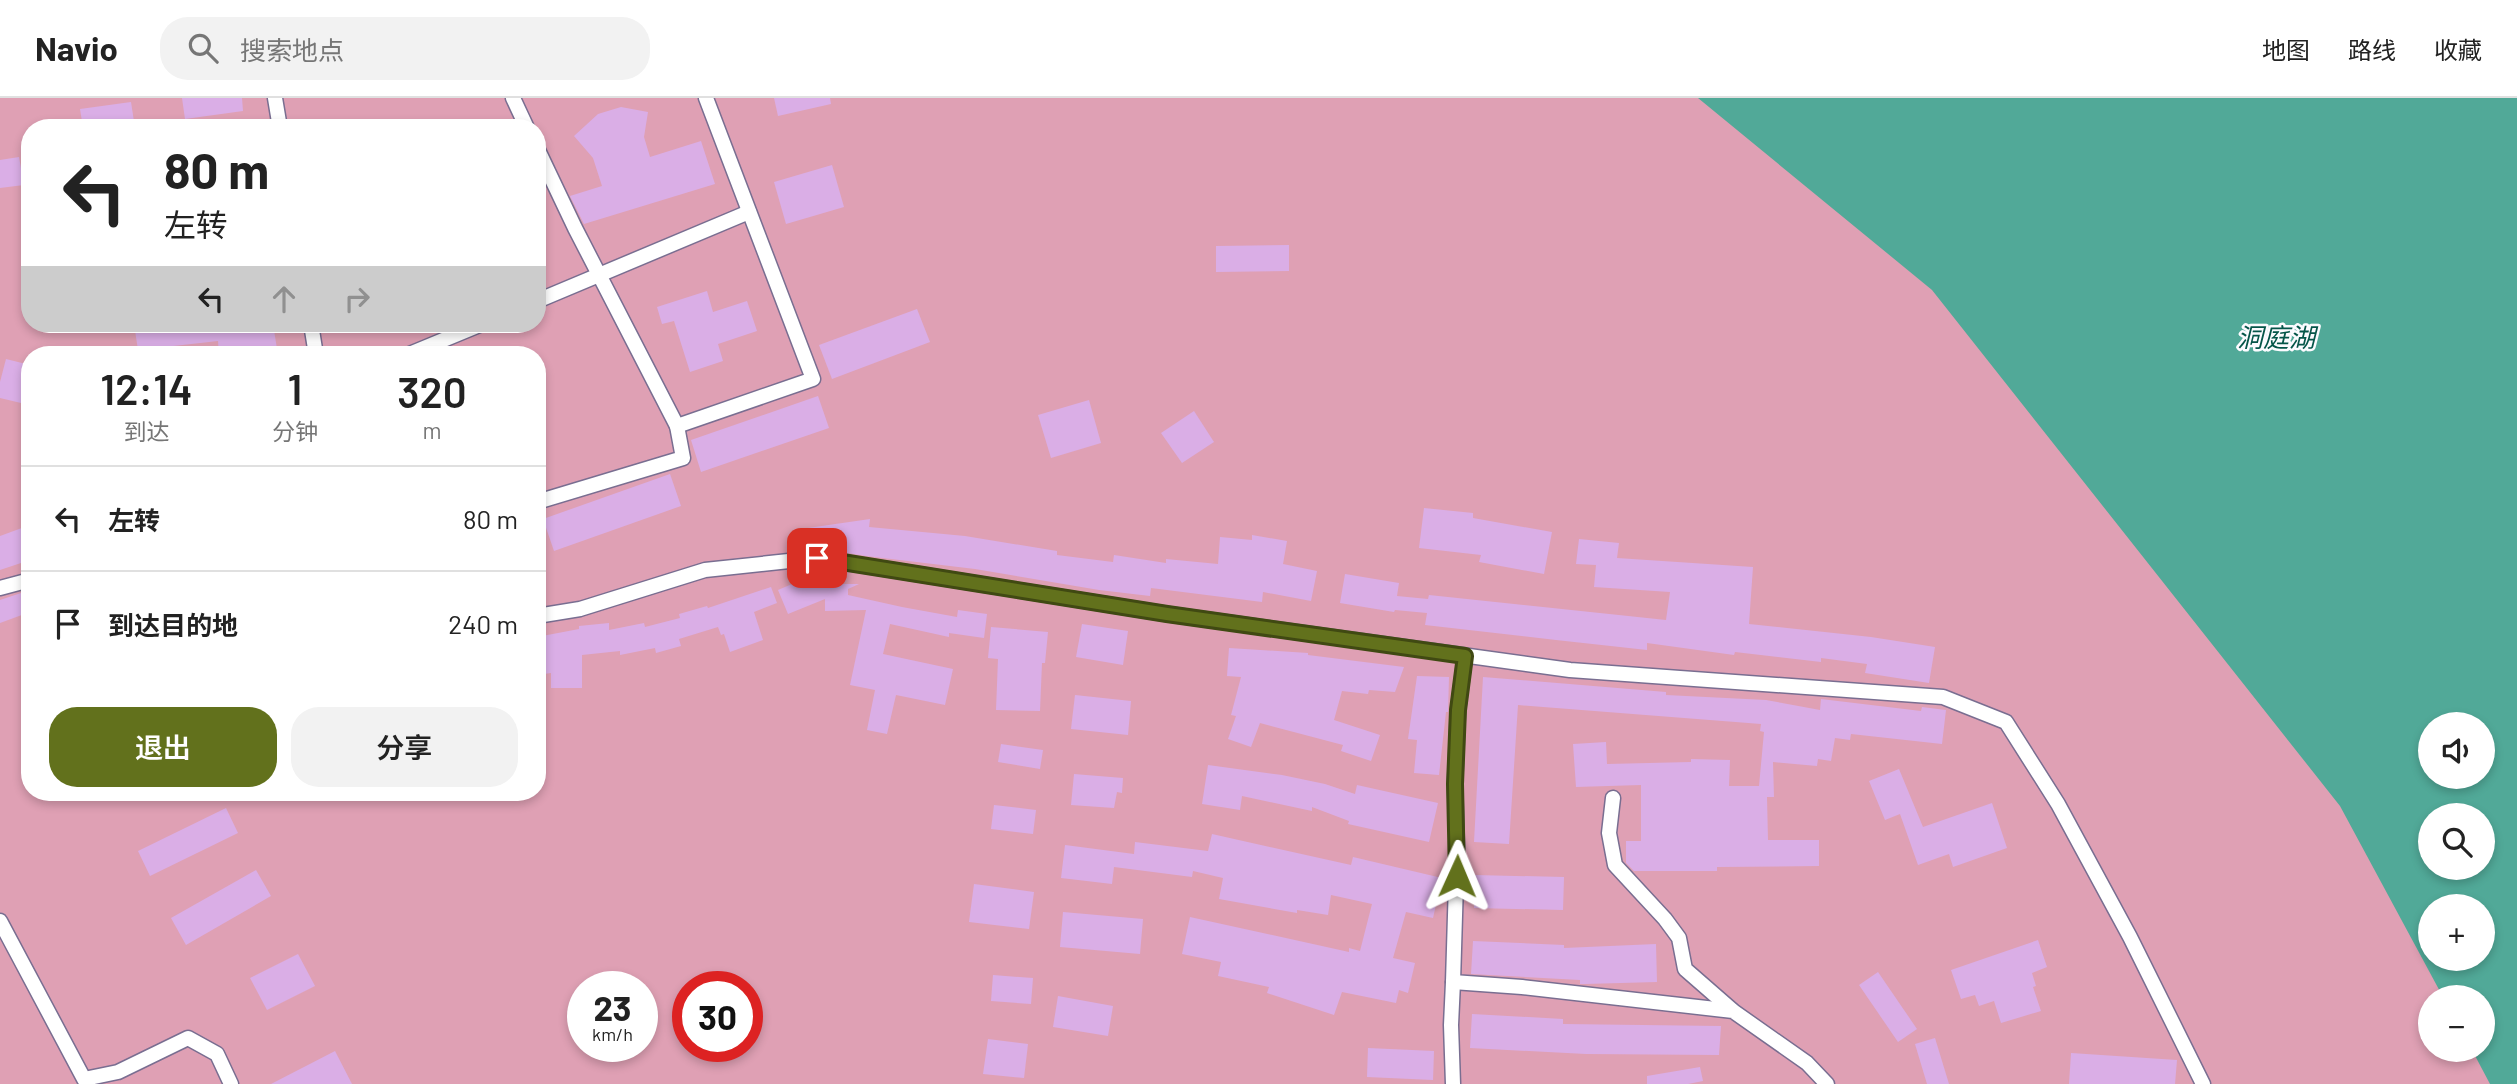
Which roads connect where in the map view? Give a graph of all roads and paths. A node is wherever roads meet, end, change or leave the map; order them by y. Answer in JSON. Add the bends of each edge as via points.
{"nodes":[{"id":1,"x":275,"y":98,"type":"edge"},
{"id":2,"x":513,"y":98,"type":"edge"},
{"id":3,"x":706,"y":98,"type":"edge"},
{"id":4,"x":278,"y":119,"type":"edge"},
{"id":5,"x":523,"y":119,"type":"edge"},
{"id":6,"x":546,"y":166,"type":"edge"},
{"id":7,"x":750,"y":212,"type":"junction"},
{"id":8,"x":599,"y":275,"type":"junction"},
{"id":9,"x":546,"y":297,"type":"edge"},
{"id":10,"x":460,"y":333,"type":"edge"},
{"id":11,"x":429,"y":346,"type":"edge"},
{"id":12,"x":677,"y":426,"type":"junction"},
{"id":13,"x":546,"y":499,"type":"edge"},
{"id":14,"x":21,"y":582,"type":"edge"},
{"id":15,"x":0,"y":588,"type":"edge"},
{"id":16,"x":546,"y":615,"type":"edge"},
{"id":17,"x":1465,"y":656,"type":"junction"},
{"id":18,"x":1614,"y":798,"type":"dead end"},
{"id":19,"x":0,"y":921,"type":"edge"},
{"id":20,"x":1453,"y":982,"type":"junction"},
{"id":21,"x":1733,"y":1011,"type":"junction"},
{"id":22,"x":231,"y":1084,"type":"edge"},
{"id":23,"x":1453,"y":1084,"type":"edge"},
{"id":24,"x":1827,"y":1084,"type":"edge"},
{"id":25,"x":2203,"y":1084,"type":"edge"}],
"edges":[{"from":1,"to":4,"type":"street"},
{"from":2,"to":5,"type":"street"},
{"from":3,"to":7,"type":"street"},
{"from":6,"to":8,"type":"street"},
{"from":7,"to":8,"type":"street"},
{"from":7,"to":12,"type":"street","via":[[813,379]]},
{"from":8,"to":9,"type":"street"},
{"from":8,"to":12,"type":"street"},
{"from":10,"to":11,"type":"street"},
{"from":12,"to":13,"type":"street","via":[[683,458]]},
{"from":14,"to":15,"type":"street"},
{"from":16,"to":17,"type":"street","via":[[580,609],[705,570],[817,558]]},
{"from":17,"to":20,"type":"street","via":[[1455,784]]},
{"from":17,"to":25,"type":"street","via":[[1570,670],[1942,697],[2006,722],[2058,804]]},
{"from":18,"to":21,"type":"street","via":[[1609,832],[1615,865],[1679,938],[1685,969]]},
{"from":19,"to":22,"type":"street","via":[[84,1079],[118,1072],[188,1038],[217,1054]]},
{"from":20,"to":21,"type":"street"},
{"from":20,"to":23,"type":"street"},
{"from":21,"to":24,"type":"street","via":[[1807,1063]]}]}
